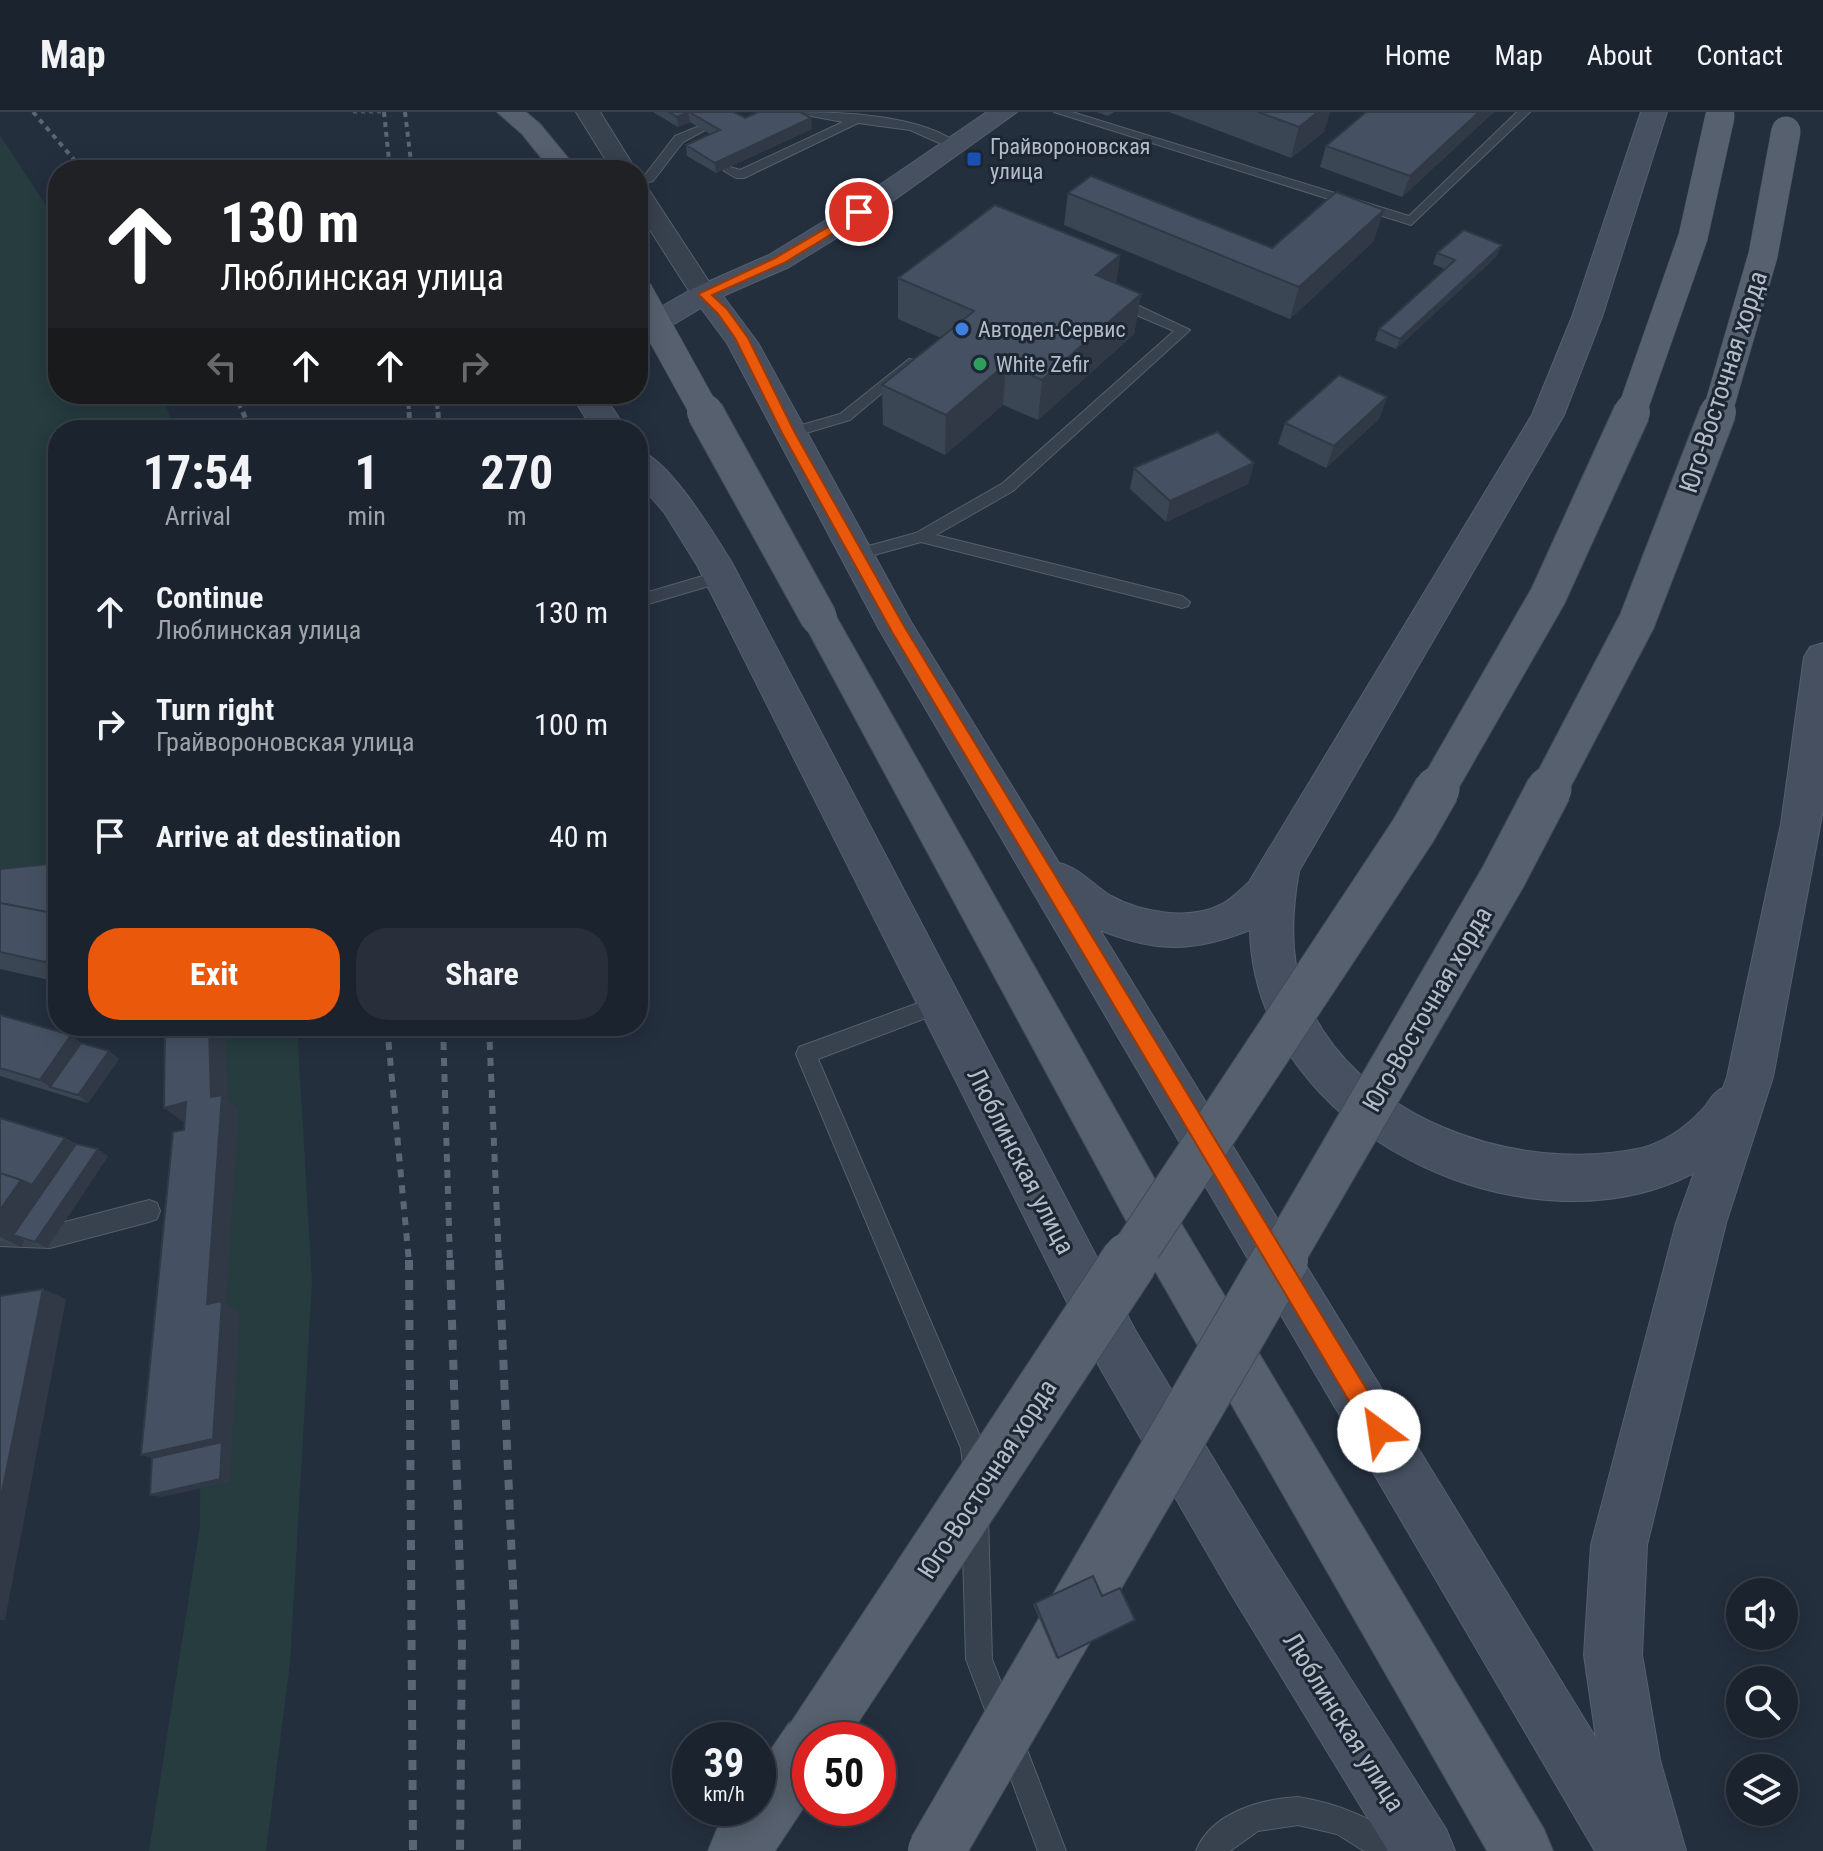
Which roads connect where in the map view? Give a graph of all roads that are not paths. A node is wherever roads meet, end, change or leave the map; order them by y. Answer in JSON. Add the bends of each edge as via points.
{"nodes":[{"id":1,"x":510,"y":112,"type":"edge"},
{"id":2,"x":588,"y":112,"type":"edge"},
{"id":3,"x":796,"y":112,"type":"edge"},
{"id":4,"x":1004,"y":112,"type":"edge"},
{"id":5,"x":1060,"y":112,"type":"edge"},
{"id":6,"x":1524,"y":112,"type":"edge"},
{"id":7,"x":1654,"y":112,"type":"edge"},
{"id":8,"x":1721,"y":114,"type":"edge"},
{"id":9,"x":856,"y":120,"type":"junction"},
{"id":10,"x":1787,"y":122,"type":"edge"},
{"id":11,"x":702,"y":132,"type":"edge"},
{"id":12,"x":955,"y":146,"type":"junction"},
{"id":13,"x":557,"y":160,"type":"edge"},
{"id":14,"x":618,"y":160,"type":"edge"},
{"id":15,"x":728,"y":168,"type":"edge"},
{"id":16,"x":648,"y":178,"type":"edge"},
{"id":17,"x":648,"y":207,"type":"edge"},
{"id":18,"x":704,"y":294,"type":"junction"},
{"id":19,"x":1132,"y":308,"type":"edge"},
{"id":20,"x":648,"y":309,"type":"edge"},
{"id":21,"x":648,"y":327,"type":"edge"},
{"id":22,"x":909,"y":363,"type":"edge"},
{"id":23,"x":789,"y":433,"type":"junction"},
{"id":24,"x":648,"y":472,"type":"edge"},
{"id":25,"x":921,"y":537,"type":"junction"},
{"id":26,"x":856,"y":555,"type":"junction"},
{"id":27,"x":720,"y":577,"type":"junction"},
{"id":28,"x":648,"y":598,"type":"edge"},
{"id":29,"x":1182,"y":602,"type":"dead end"},
{"id":30,"x":1823,"y":657,"type":"edge"},
{"id":31,"x":1034,"y":852,"type":"junction"},
{"id":32,"x":1280,"y":866,"type":"junction"},
{"id":33,"x":940,"y":1004,"type":"junction"},
{"id":34,"x":1750,"y":1077,"type":"junction"},
{"id":35,"x":149,"y":1211,"type":"dead end"},
{"id":36,"x":0,"y":1235,"type":"edge"},
{"id":37,"x":825,"y":1722,"type":"edge"},
{"id":38,"x":792,"y":1772,"type":"edge"},
{"id":39,"x":739,"y":1851,"type":"edge"},
{"id":40,"x":936,"y":1851,"type":"edge"},
{"id":41,"x":1052,"y":1851,"type":"edge"},
{"id":42,"x":1210,"y":1851,"type":"edge"},
{"id":43,"x":1388,"y":1851,"type":"edge"},
{"id":44,"x":1424,"y":1851,"type":"edge"},
{"id":45,"x":1522,"y":1851,"type":"edge"},
{"id":46,"x":1630,"y":1851,"type":"edge"},
{"id":47,"x":1655,"y":1851,"type":"edge"}],
"edges":[{"from":1,"to":13,"type":"main road"},
{"from":2,"to":14,"type":"street"},
{"from":3,"to":9,"type":"lane"},
{"from":4,"to":12,"type":"main road"},
{"from":5,"to":6,"type":"lane","via":[[1411,221]]},
{"from":7,"to":32,"type":"main road","via":[[1587,317],[1548,415]]},
{"from":8,"to":37,"type":"main road","name":"Юго-Восточная хорда","bridge":true,"via":[[1693,237],[1635,406],[1548,596],[1413,831]]},
{"from":9,"to":12,"type":"lane","via":[[913,127]]},
{"from":9,"to":15,"type":"lane","via":[[752,163],[740,175]]},
{"from":10,"to":40,"type":"main road","name":"Юго-Восточная хорда","bridge":true,"via":[[1763,255],[1713,429],[1637,621],[1503,877]]},
{"from":11,"to":16,"type":"lane","via":[[684,142]]},
{"from":12,"to":18,"type":"main road","via":[[779,261]]},
{"from":17,"to":18,"type":"street"},
{"from":18,"to":21,"type":"main road"},
{"from":18,"to":23,"type":"main road","via":[[741,338]]},
{"from":19,"to":25,"type":"lane","via":[[1183,330],[1008,487]]},
{"from":20,"to":45,"type":"main road","bridge":true,"via":[[1140,1199]]},
{"from":22,"to":23,"type":"lane","via":[[845,417]]},
{"from":23,"to":26,"type":"main road"},
{"from":24,"to":27,"type":"main road","name":"Люблинская улица","via":[[676,504]]},
{"from":25,"to":26,"type":"lane"},
{"from":25,"to":29,"type":"lane"},
{"from":26,"to":31,"type":"main road"},
{"from":27,"to":28,"type":"lane"},
{"from":27,"to":33,"type":"main road","name":"Люблинская улица"},
{"from":30,"to":34,"type":"main road","via":[[1801,824]]},
{"from":31,"to":32,"type":"main road","via":[[1069,889],[1107,915],[1151,929],[1197,929],[1235,918],[1264,894]]},
{"from":31,"to":46,"type":"main road"},
{"from":32,"to":34,"type":"main road","via":[[1270,926],[1273,960],[1283,996],[1302,1032],[1359,1099],[1439,1150],[1531,1178],[1621,1177],[1661,1165],[1696,1146],[1723,1122]]},
{"from":33,"to":41,"type":"lane","via":[[806,1054],[973,1448],[979,1659]]},
{"from":33,"to":44,"type":"main road","name":"Люблинская улица","via":[[1117,1348]]},
{"from":34,"to":47,"type":"main road","via":[[1701,1223],[1619,1545],[1613,1655],[1630,1760]]},
{"from":35,"to":36,"type":"lane","via":[[50,1237]]},
{"from":38,"to":39,"type":"main road","name":"Юго-Восточная хорда"},
{"from":42,"to":43,"type":"lane","via":[[1239,1825],[1283,1810],[1330,1816]]}]}
